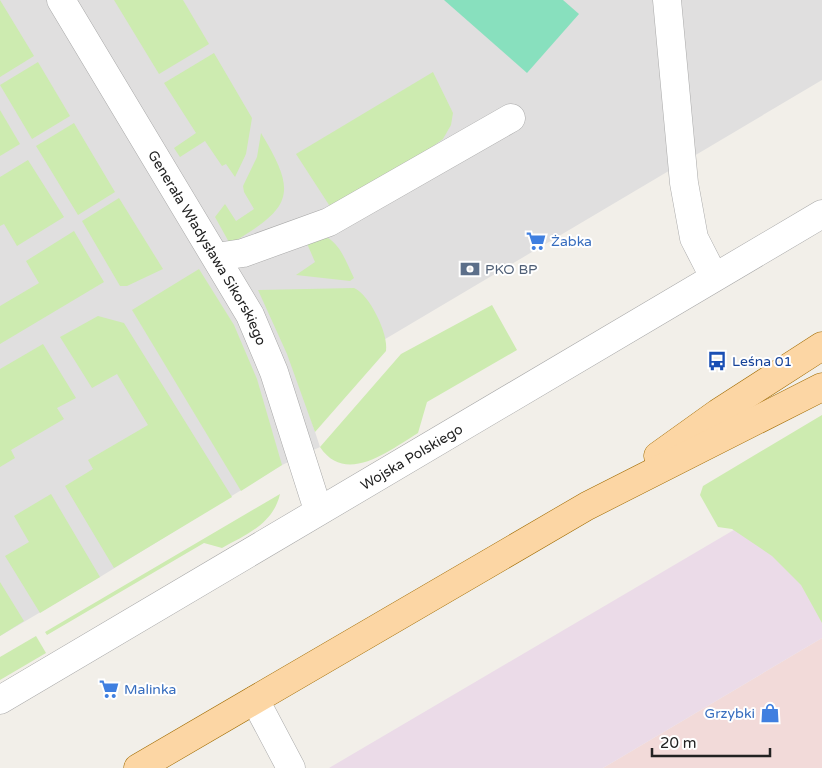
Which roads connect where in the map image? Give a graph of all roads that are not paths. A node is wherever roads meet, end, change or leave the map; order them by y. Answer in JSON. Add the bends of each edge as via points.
{"nodes":[{"id":1,"x":61,"y":0,"type":"edge"},
{"id":2,"x":667,"y":0,"type":"edge"},
{"id":3,"x":511,"y":118,"type":"dead end"},
{"id":4,"x":822,"y":214,"type":"edge"},
{"id":5,"x":216,"y":257,"type":"junction"},
{"id":6,"x":714,"y":277,"type":"junction"},
{"id":7,"x":822,"y":346,"type":"edge"},
{"id":8,"x":822,"y":387,"type":"edge"},
{"id":9,"x":587,"y":506,"type":"junction"},
{"id":10,"x":318,"y":510,"type":"junction"},
{"id":11,"x":0,"y":700,"type":"edge"},
{"id":12,"x":255,"y":700,"type":"junction"},
{"id":13,"x":138,"y":768,"type":"edge"},
{"id":14,"x":291,"y":768,"type":"edge"}],
"edges":[{"from":1,"to":5,"type":"street","name":"Generała Władysława Sikorskiego"},
{"from":2,"to":6,"type":"street","via":[[684,183],[694,238]]},
{"from":3,"to":5,"type":"street","via":[[329,222],[243,253]]},
{"from":4,"to":6,"type":"street","name":"Wojska Polskiego"},
{"from":5,"to":10,"type":"street","name":"Generała Władysława Sikorskiego","via":[[250,314],[274,372]]},
{"from":6,"to":10,"type":"street","name":"Wojska Polskiego"},
{"from":7,"to":9,"type":"main road"},
{"from":8,"to":9,"type":"main road"},
{"from":9,"to":12,"type":"main road"},
{"from":10,"to":11,"type":"street","name":"Wojska Polskiego"},
{"from":12,"to":13,"type":"main road"},
{"from":12,"to":14,"type":"street"}]}
